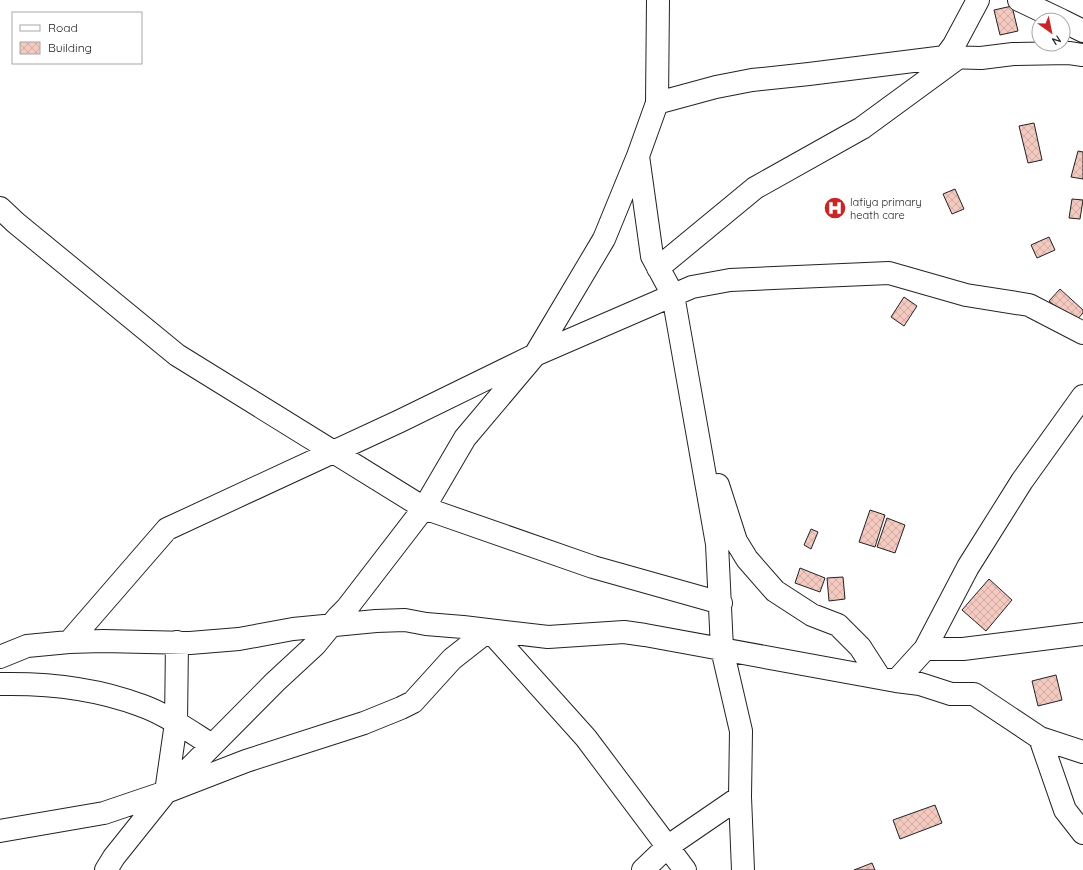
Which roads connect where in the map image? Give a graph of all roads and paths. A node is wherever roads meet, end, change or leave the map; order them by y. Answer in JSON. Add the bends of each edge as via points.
{"nodes":[{"id":1,"x":658,"y":0,"type":"edge"},
{"id":2,"x":978,"y":0,"type":"edge"},
{"id":3,"x":1019,"y":0,"type":"edge"},
{"id":4,"x":1045,"y":12,"type":"edge"},
{"id":5,"x":1071,"y":25,"type":"edge"},
{"id":6,"x":1083,"y":31,"type":"edge"},
{"id":7,"x":1078,"y":52,"type":"edge"},
{"id":8,"x":952,"y":57,"type":"junction"},
{"id":9,"x":657,"y":103,"type":"junction"},
{"id":10,"x":638,"y":156,"type":"junction"},
{"id":11,"x":0,"y":208,"type":"edge"},
{"id":12,"x":658,"y":268,"type":"junction"},
{"id":13,"x":673,"y":295,"type":"junction"},
{"id":14,"x":1083,"y":333,"type":"edge"},
{"id":15,"x":535,"y":355,"type":"junction"},
{"id":16,"x":1083,"y":396,"type":"edge"},
{"id":17,"x":695,"y":423,"type":"junction"},
{"id":18,"x":334,"y":452,"type":"junction"},
{"id":19,"x":424,"y":508,"type":"junction"},
{"id":20,"x":721,"y":603,"type":"junction"},
{"id":21,"x":331,"y":625,"type":"junction"},
{"id":22,"x":489,"y":630,"type":"junction"},
{"id":23,"x":1083,"y":634,"type":"edge"},
{"id":24,"x":69,"y":642,"type":"junction"},
{"id":25,"x":177,"y":642,"type":"junction"},
{"id":26,"x":722,"y":649,"type":"junction"},
{"id":27,"x":925,"y":649,"type":"junction"},
{"id":28,"x":0,"y":657,"type":"edge"},
{"id":29,"x":888,"y":680,"type":"junction"},
{"id":30,"x":0,"y":684,"type":"edge"},
{"id":31,"x":176,"y":723,"type":"junction"},
{"id":32,"x":1040,"y":738,"type":"junction"},
{"id":33,"x":212,"y":745,"type":"junction"},
{"id":34,"x":1083,"y":752,"type":"edge"},
{"id":35,"x":166,"y":792,"type":"junction"},
{"id":36,"x":740,"y":797,"type":"junction"},
{"id":37,"x":0,"y":831,"type":"edge"},
{"id":38,"x":1083,"y":833,"type":"edge"},
{"id":39,"x":667,"y":847,"type":"junction"},
{"id":40,"x":106,"y":870,"type":"edge"},
{"id":41,"x":643,"y":870,"type":"edge"},
{"id":42,"x":685,"y":870,"type":"edge"},
{"id":43,"x":743,"y":870,"type":"edge"}],
"edges":[{"from":1,"to":9,"type":"street"},
{"from":2,"to":8,"type":"street","via":[[954,45]]},
{"from":3,"to":4,"type":"street"},
{"from":5,"to":6,"type":"street"},
{"from":7,"to":8,"type":"street","via":[[1013,54],[981,58]]},
{"from":8,"to":9,"type":"street","via":[[752,80]]},
{"from":8,"to":12,"type":"street","via":[[862,128],[755,188]]},
{"from":9,"to":10,"type":"street"},
{"from":10,"to":12,"type":"street","via":[[652,256]]},
{"from":10,"to":15,"type":"street","via":[[604,239]]},
{"from":11,"to":18,"type":"street","via":[[177,355]]},
{"from":12,"to":13,"type":"street"},
{"from":13,"to":14,"type":"street","via":[[692,287],[730,280],[888,273],[966,295],[1029,305]]},
{"from":13,"to":15,"type":"street"},
{"from":13,"to":17,"type":"street"},
{"from":15,"to":18,"type":"street"},
{"from":15,"to":19,"type":"street","via":[[465,438]]},
{"from":16,"to":27,"type":"street","via":[[1022,481],[968,567]]},
{"from":17,"to":20,"type":"street","via":[[717,544]]},
{"from":17,"to":29,"type":"street","via":[[736,541],[747,559],[775,592],[812,615],[838,624]]},
{"from":18,"to":19,"type":"street"},
{"from":18,"to":24,"type":"street","via":[[167,529]]},
{"from":19,"to":20,"type":"street","via":[[592,567]]},
{"from":19,"to":21,"type":"street"},
{"from":20,"to":26,"type":"street"},
{"from":21,"to":22,"type":"street","via":[[405,620]]},
{"from":21,"to":25,"type":"street","via":[[239,639]]},
{"from":21,"to":33,"type":"street","via":[[315,645]]},
{"from":22,"to":26,"type":"street","via":[[548,637],[624,632]]},
{"from":22,"to":35,"type":"street","via":[[452,659],[413,702],[364,723],[246,761]]},
{"from":22,"to":39,"type":"street","via":[[586,738]]},
{"from":23,"to":27,"type":"street","via":[[963,649]]},
{"from":24,"to":25,"type":"street"},
{"from":24,"to":28,"type":"street","via":[[27,646]]},
{"from":25,"to":31,"type":"street"},
{"from":26,"to":29,"type":"street"},
{"from":26,"to":36,"type":"street","via":[[741,731]]},
{"from":27,"to":29,"type":"street"},
{"from":29,"to":32,"type":"street","via":[[920,684],[951,694],[974,694]]},
{"from":30,"to":31,"type":"street","via":[[34,683],[87,690],[141,705]]},
{"from":31,"to":33,"type":"street"},
{"from":31,"to":35,"type":"street"},
{"from":32,"to":34,"type":"street"},
{"from":32,"to":38,"type":"street","via":[[1065,810]]},
{"from":33,"to":35,"type":"street"},
{"from":35,"to":37,"type":"street","via":[[104,813]]},
{"from":35,"to":40,"type":"street"},
{"from":36,"to":39,"type":"street"},
{"from":36,"to":43,"type":"street"},
{"from":39,"to":41,"type":"street"},
{"from":39,"to":42,"type":"street"}]}
